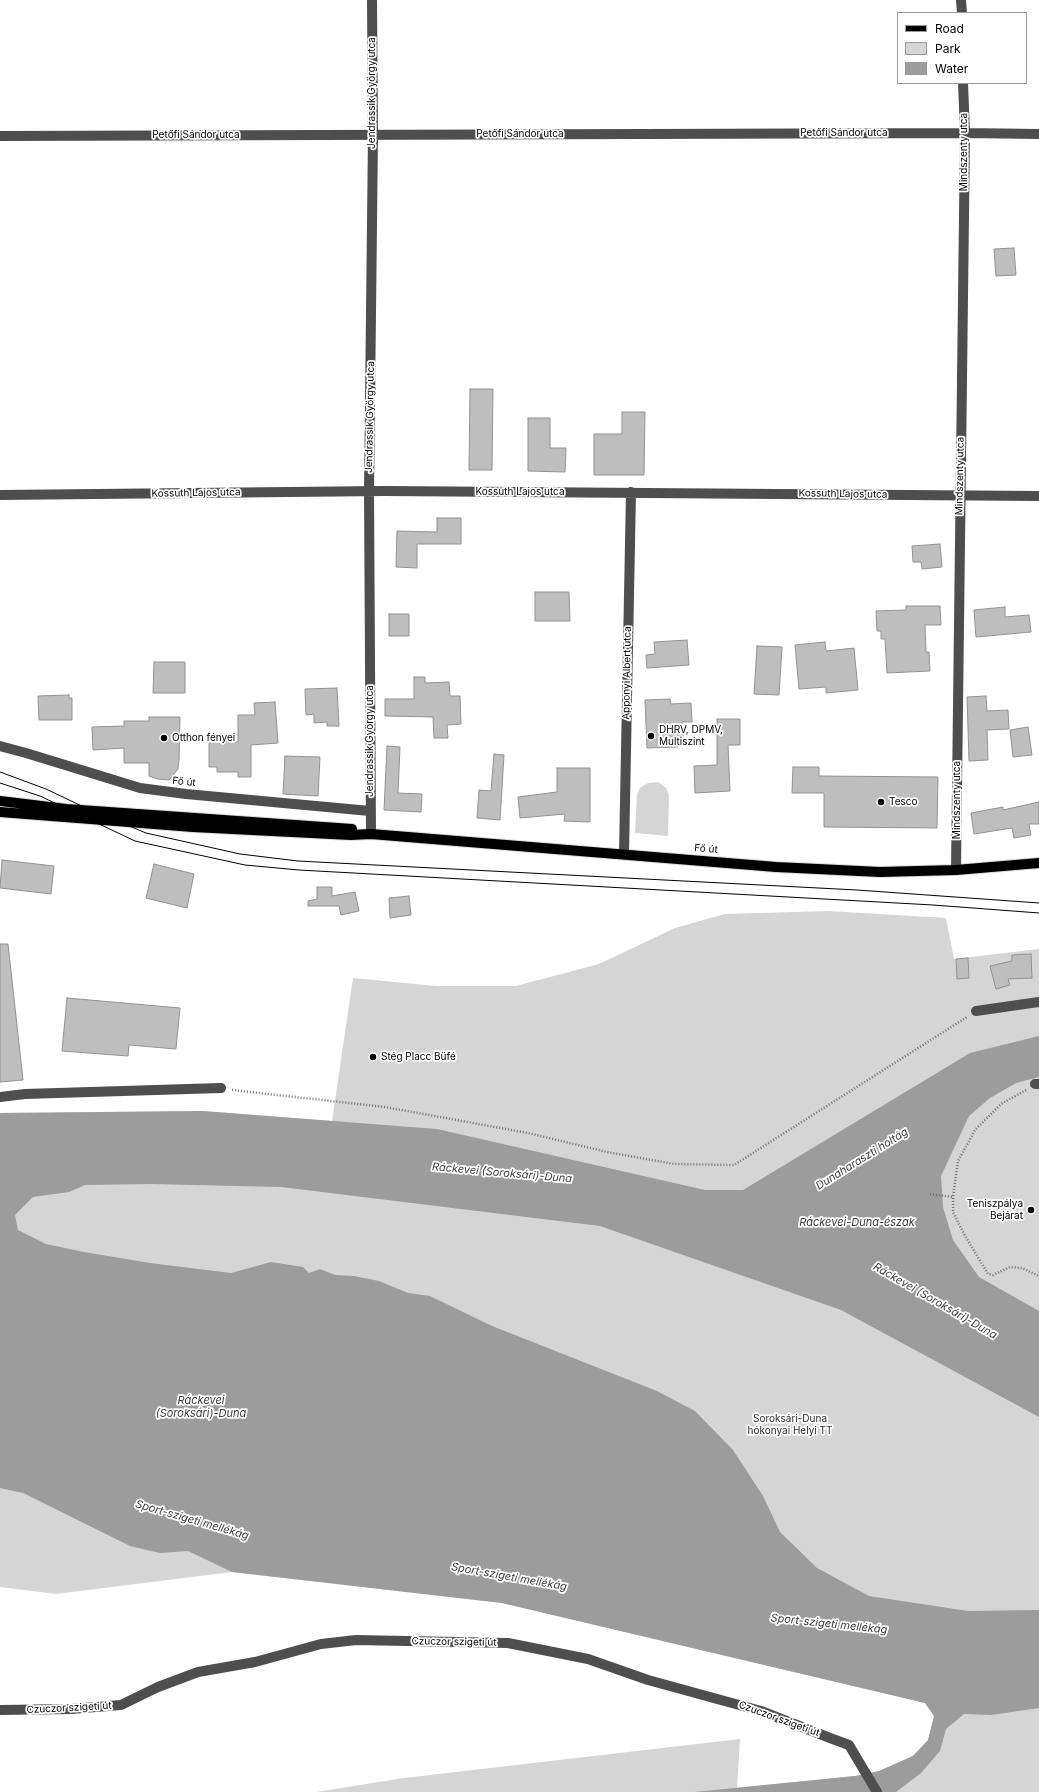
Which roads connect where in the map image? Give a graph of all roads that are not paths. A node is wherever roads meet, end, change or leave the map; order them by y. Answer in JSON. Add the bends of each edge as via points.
{"nodes":[{"id":1,"x":372,"y":0,"type":"edge"},
{"id":2,"x":961,"y":0,"type":"edge"},
{"id":3,"x":962,"y":12,"type":"edge"},
{"id":4,"x":964,"y":84,"type":"edge"},
{"id":5,"x":965,"y":133,"type":"junction"},
{"id":6,"x":373,"y":134,"type":"junction"},
{"id":7,"x":1039,"y":134,"type":"edge"},
{"id":8,"x":0,"y":136,"type":"edge"},
{"id":9,"x":369,"y":491,"type":"junction"},
{"id":10,"x":631,"y":492,"type":"junction"},
{"id":11,"x":0,"y":495,"type":"edge"},
{"id":12,"x":959,"y":495,"type":"junction"},
{"id":13,"x":1039,"y":496,"type":"edge"},
{"id":14,"x":0,"y":746,"type":"edge"},
{"id":15,"x":0,"y":801,"type":"edge"},
{"id":16,"x":370,"y":810,"type":"junction"},
{"id":17,"x":0,"y":812,"type":"edge"},
{"id":18,"x":371,"y":834,"type":"junction"},
{"id":19,"x":624,"y":854,"type":"junction"},
{"id":20,"x":1039,"y":863,"type":"edge"},
{"id":21,"x":956,"y":870,"type":"junction"},
{"id":22,"x":1039,"y":1002,"type":"edge"},
{"id":23,"x":976,"y":1011,"type":"road end"},
{"id":24,"x":221,"y":1088,"type":"road end"},
{"id":25,"x":0,"y":1097,"type":"edge"},
{"id":26,"x":0,"y":1710,"type":"edge"},
{"id":27,"x":877,"y":1792,"type":"edge"}],
"edges":[{"from":1,"to":6,"type":"street","name":"Jendrassik György utca"},
{"from":2,"to":3,"type":"street"},
{"from":4,"to":5,"type":"street","name":"Mindszenty utca"},
{"from":5,"to":6,"type":"street","name":"Petőfi Sándor utca"},
{"from":5,"to":7,"type":"street","name":"Petőfi Sándor utca"},
{"from":5,"to":12,"type":"street","name":"Mindszenty utca"},
{"from":6,"to":8,"type":"street","name":"Petőfi Sándor utca"},
{"from":6,"to":9,"type":"street","name":"Jendrassik György utca"},
{"from":9,"to":10,"type":"street","name":"Kossuth Lajos utca"},
{"from":9,"to":11,"type":"street","name":"Kossuth Lajos utca"},
{"from":9,"to":16,"type":"street","name":"Jendrassik György utca"},
{"from":10,"to":12,"type":"street","name":"Kossuth Lajos utca"},
{"from":10,"to":19,"type":"street","name":"Apponyi Albert utca"},
{"from":12,"to":13,"type":"street","name":"Kossuth Lajos utca"},
{"from":12,"to":21,"type":"street","name":"Mindszenty utca"},
{"from":14,"to":16,"type":"street","name":"Fő út","via":[[140,788]]},
{"from":15,"to":18,"type":"main road","name":"Fő út","via":[[66,809],[350,828]]},
{"from":16,"to":18,"type":"street","name":"Jendrassik György utca"},
{"from":17,"to":18,"type":"main road","name":"Fő út","via":[[193,827]]},
{"from":18,"to":19,"type":"main road","name":"Fő út"},
{"from":19,"to":21,"type":"main road","name":"Fő út","via":[[873,871]]},
{"from":20,"to":21,"type":"main road","name":"Fő út"},
{"from":22,"to":23,"type":"street"},
{"from":24,"to":25,"type":"street"},
{"from":26,"to":27,"type":"street","name":"Czuczor szigeti út","via":[[121,1705],[198,1672],[255,1662],[321,1644],[356,1640],[508,1643],[588,1659],[648,1680],[761,1711],[849,1745]]}]}
